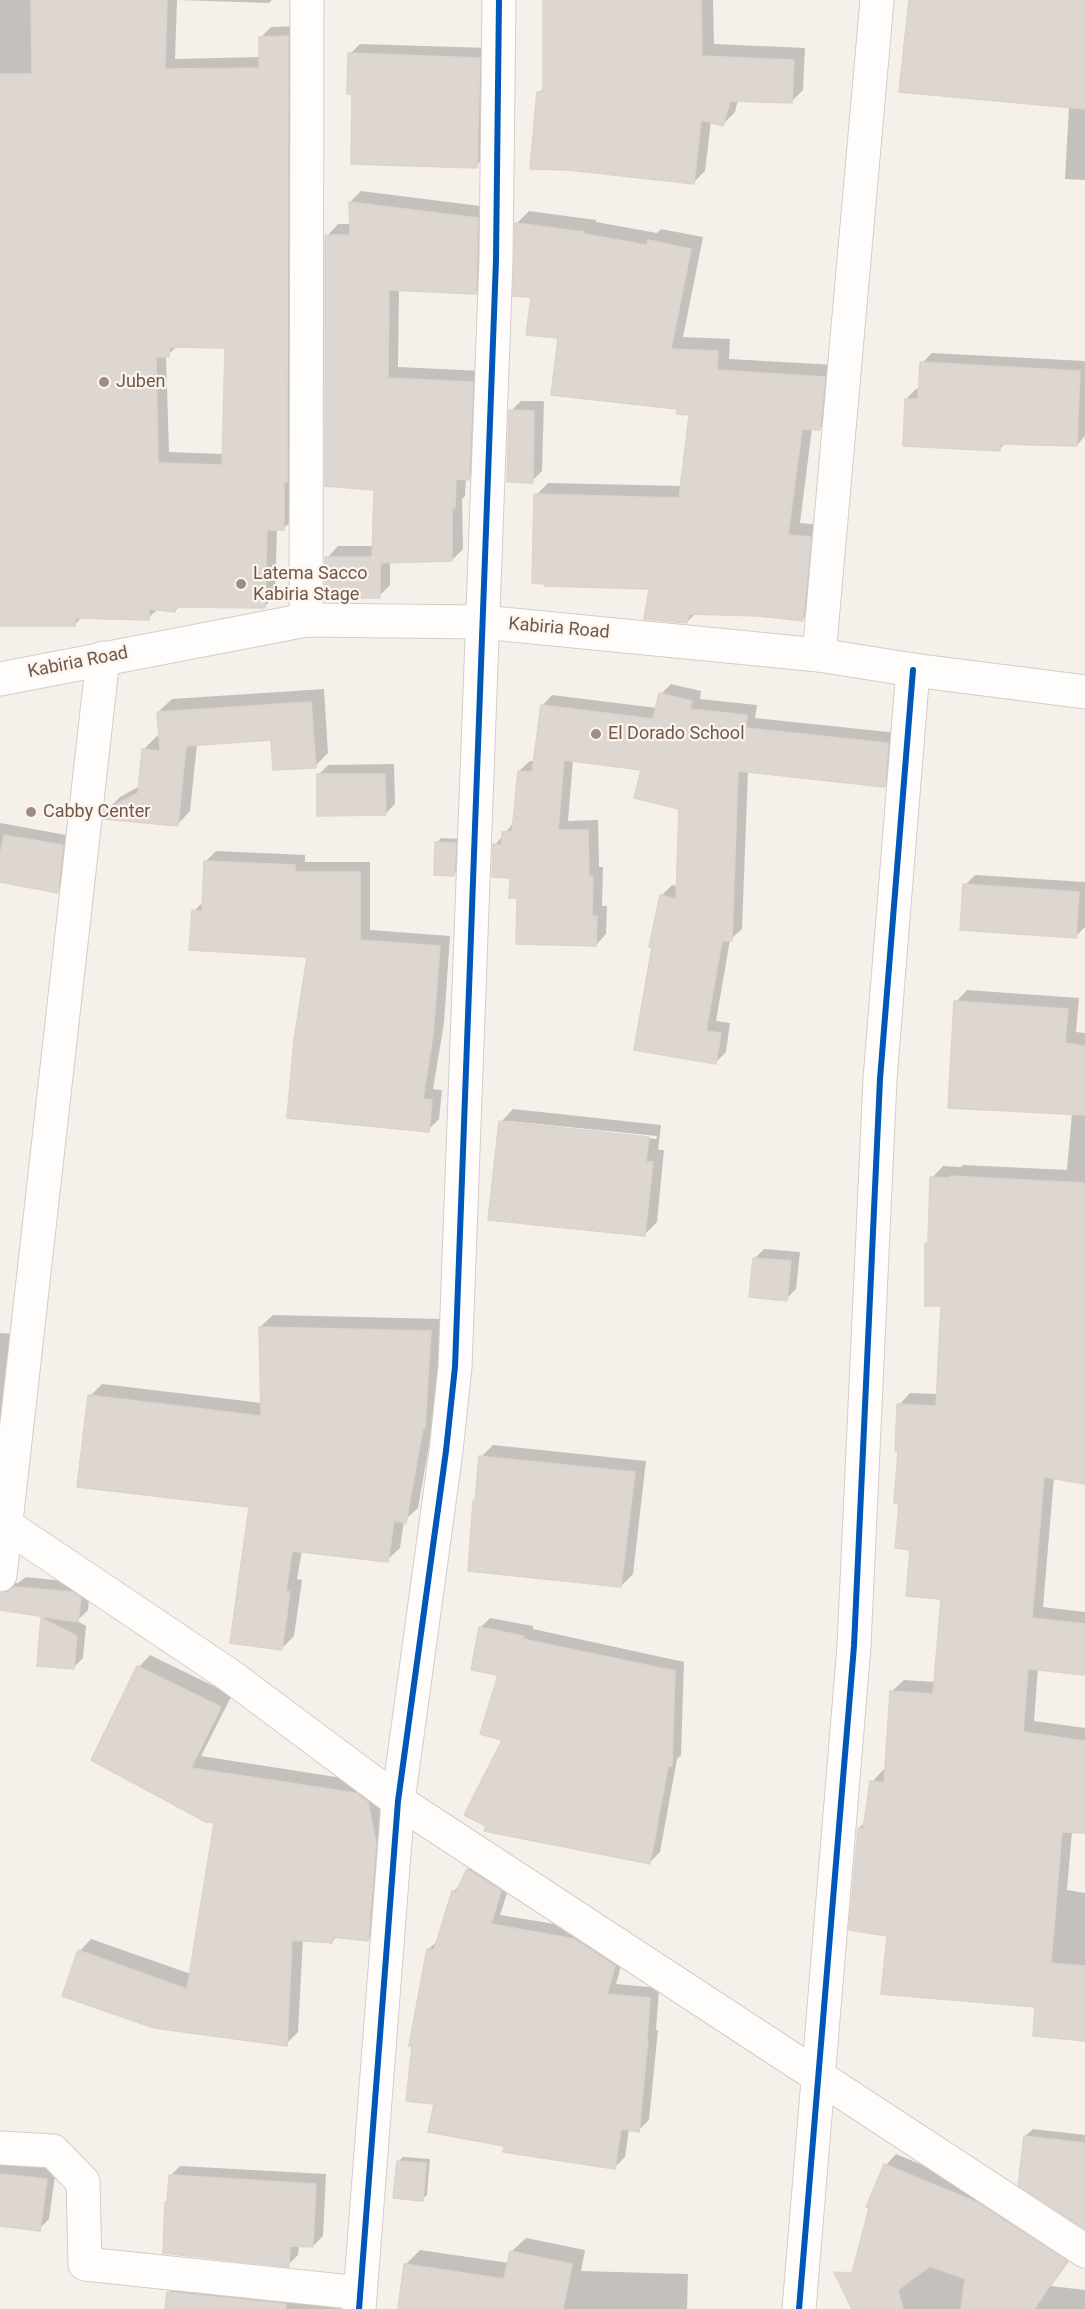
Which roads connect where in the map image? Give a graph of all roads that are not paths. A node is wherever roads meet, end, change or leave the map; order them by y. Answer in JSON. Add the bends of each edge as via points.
{"nodes":[{"id":1,"x":308,"y":0,"type":"edge"},
{"id":2,"x":499,"y":0,"type":"edge"},
{"id":3,"x":877,"y":0,"type":"edge"},
{"id":4,"x":306,"y":620,"type":"junction"},
{"id":5,"x":482,"y":622,"type":"junction"},
{"id":6,"x":819,"y":655,"type":"junction"},
{"id":7,"x":103,"y":658,"type":"junction"},
{"id":8,"x":913,"y":670,"type":"junction"},
{"id":9,"x":0,"y":679,"type":"edge"},
{"id":10,"x":1085,"y":692,"type":"edge"},
{"id":11,"x":3,"y":1522,"type":"edge"},
{"id":12,"x":0,"y":1575,"type":"edge"},
{"id":13,"x":398,"y":1801,"type":"junction"},
{"id":14,"x":820,"y":2077,"type":"junction"},
{"id":15,"x":0,"y":2148,"type":"edge"},
{"id":16,"x":1085,"y":2251,"type":"edge"},
{"id":17,"x":360,"y":2301,"type":"edge"},
{"id":18,"x":799,"y":2309,"type":"edge"}],
"edges":[{"from":1,"to":4,"type":"street"},
{"from":2,"to":5,"type":"street","via":[[496,260]]},
{"from":3,"to":6,"type":"street"},
{"from":4,"to":5,"type":"street","name":"Kabiria Road"},
{"from":4,"to":7,"type":"street","name":"Kabiria Road"},
{"from":5,"to":6,"type":"street","name":"Kabiria Road"},
{"from":5,"to":13,"type":"street","via":[[455,1367]]},
{"from":6,"to":8,"type":"street","name":"Kabiria Road"},
{"from":7,"to":9,"type":"street","name":"Kabiria Road"},
{"from":7,"to":11,"type":"street"},
{"from":8,"to":10,"type":"street","name":"Kabiria Road"},
{"from":8,"to":14,"type":"street","via":[[880,1079],[854,1646]]},
{"from":11,"to":12,"type":"street"},
{"from":11,"to":13,"type":"street","via":[[229,1676]]},
{"from":13,"to":14,"type":"street"},
{"from":13,"to":17,"type":"street"},
{"from":14,"to":16,"type":"street"},
{"from":14,"to":18,"type":"street"},
{"from":15,"to":17,"type":"street","via":[[53,2151],[83,2182],[85,2264]]}]}
